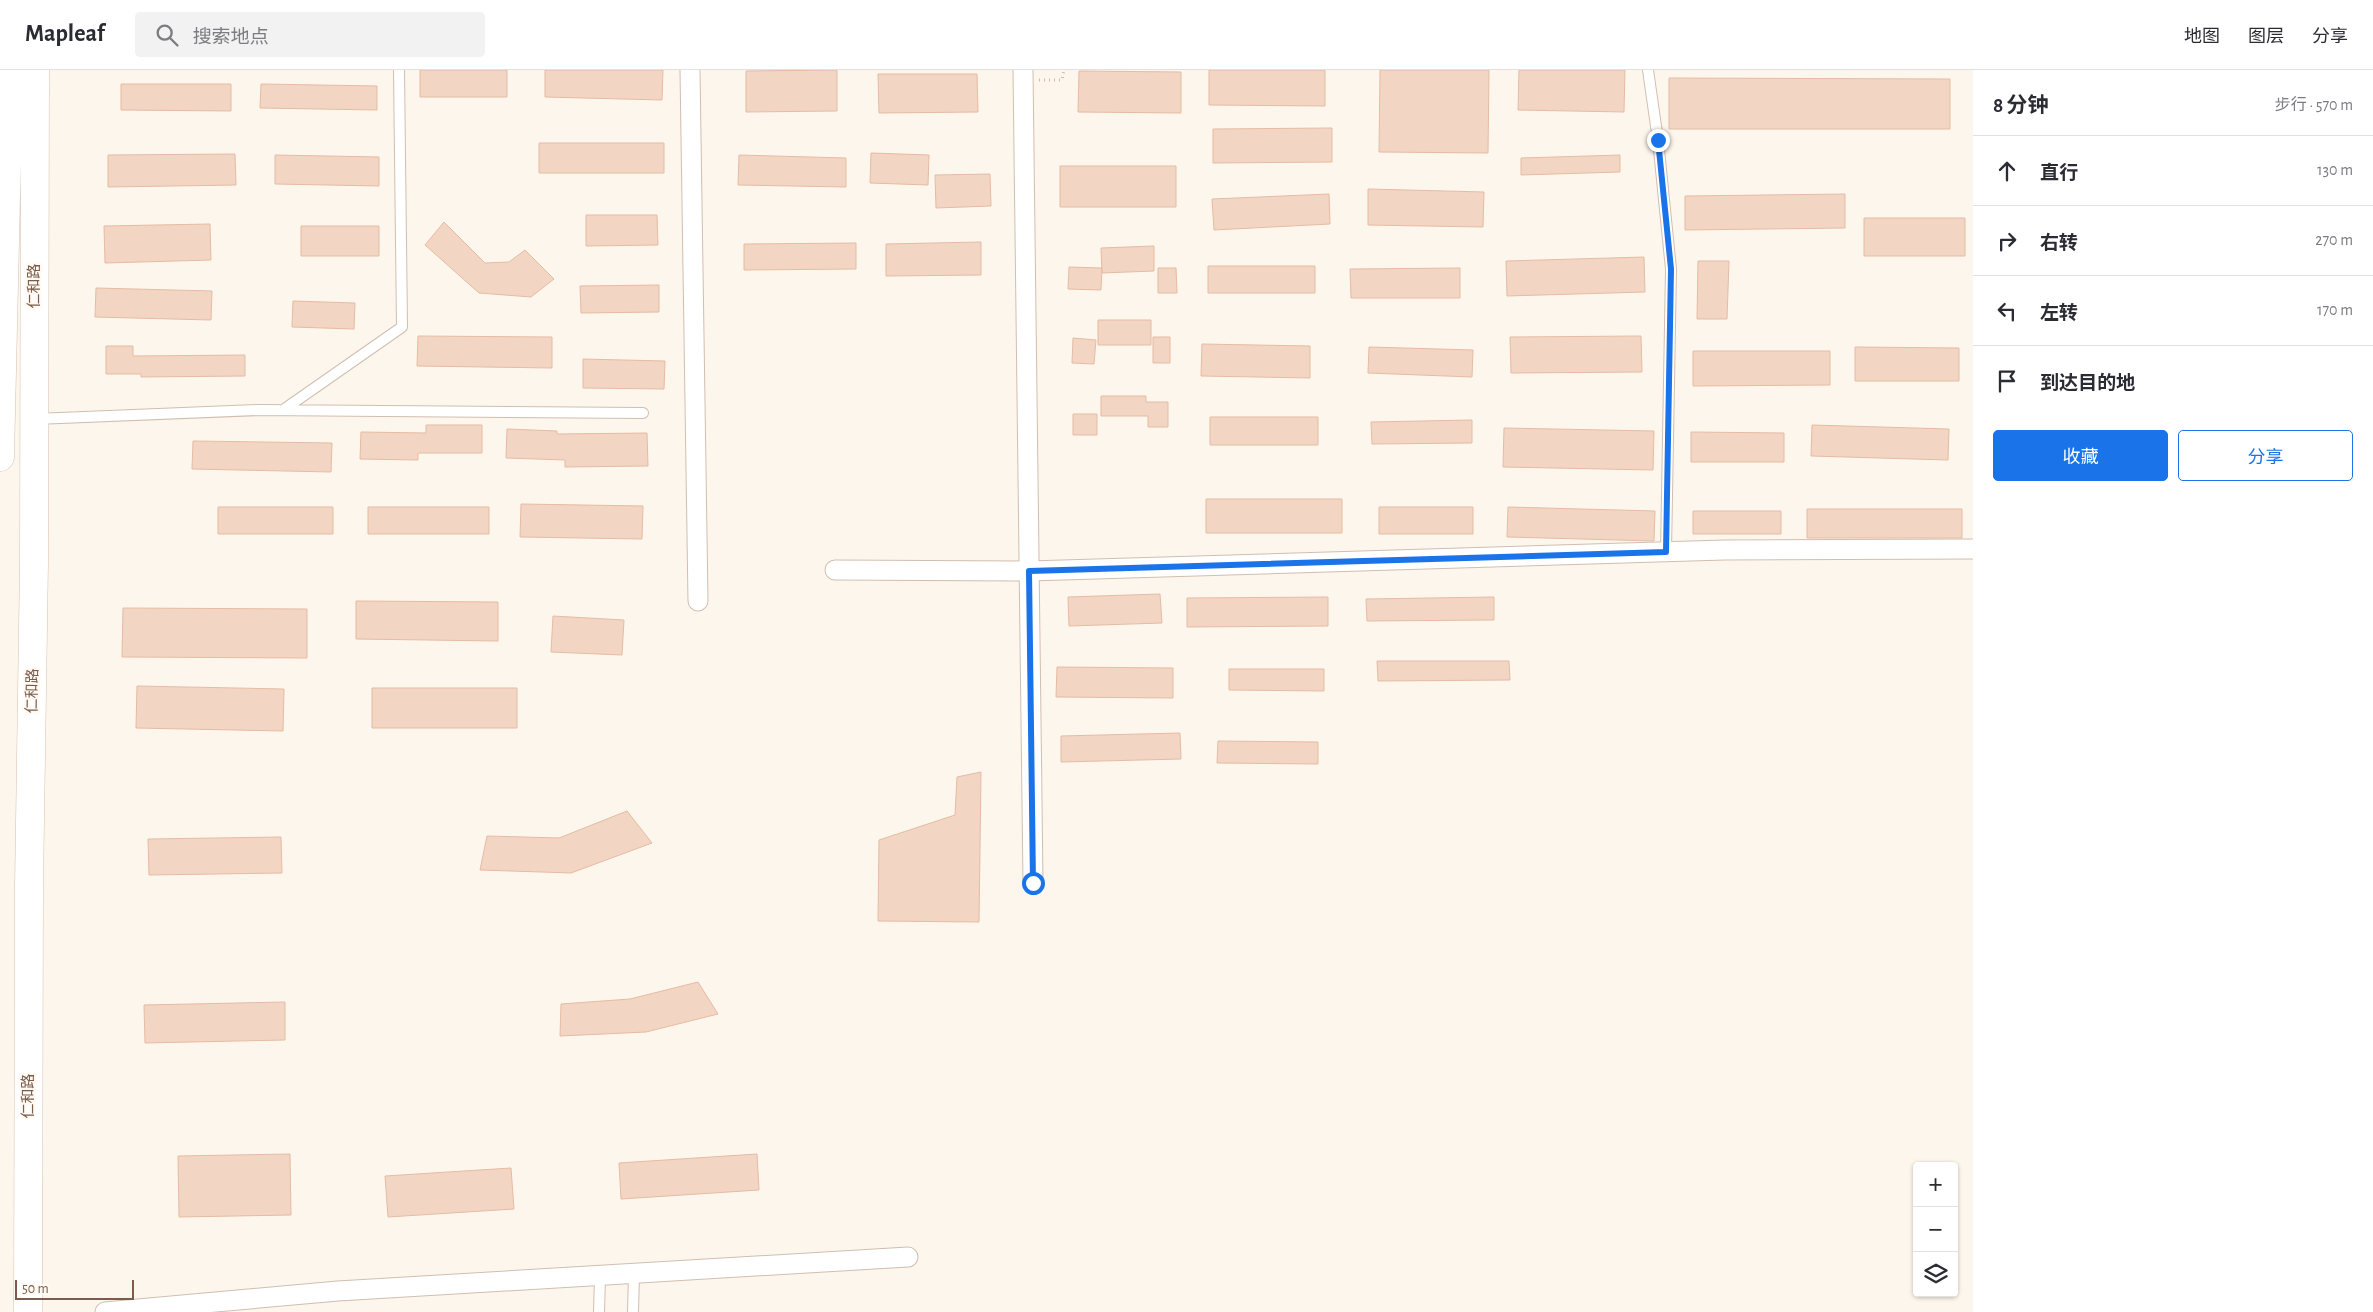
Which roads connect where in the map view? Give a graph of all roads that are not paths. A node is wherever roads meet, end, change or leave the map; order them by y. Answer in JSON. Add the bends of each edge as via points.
{"nodes":[{"id":1,"x":9,"y":70,"type":"edge"},
{"id":2,"x":35,"y":70,"type":"edge"},
{"id":3,"x":399,"y":70,"type":"edge"},
{"id":4,"x":690,"y":70,"type":"edge"},
{"id":5,"x":1648,"y":70,"type":"edge"},
{"id":6,"x":1023,"y":75,"type":"edge"},
{"id":7,"x":283,"y":410,"type":"junction"},
{"id":8,"x":643,"y":413,"type":"dead end"},
{"id":9,"x":34,"y":419,"type":"junction"},
{"id":10,"x":0,"y":457,"type":"edge"},
{"id":11,"x":1973,"y":549,"type":"edge"},
{"id":12,"x":1666,"y":552,"type":"junction"},
{"id":13,"x":835,"y":570,"type":"dead end"},
{"id":14,"x":1029,"y":571,"type":"junction"},
{"id":15,"x":698,"y":601,"type":"dead end"},
{"id":16,"x":1033,"y":883,"type":"dead end"},
{"id":17,"x":908,"y":1257,"type":"dead end"},
{"id":18,"x":634,"y":1274,"type":"junction"},
{"id":19,"x":600,"y":1277,"type":"junction"},
{"id":20,"x":28,"y":1312,"type":"edge"},
{"id":21,"x":105,"y":1312,"type":"edge"},
{"id":22,"x":600,"y":1312,"type":"edge"},
{"id":23,"x":633,"y":1312,"type":"edge"}],
"edges":[{"from":1,"to":10,"type":"main road","name":"仁和路"},
{"from":2,"to":9,"type":"main road","name":"仁和路"},
{"from":3,"to":7,"type":"lane","via":[[402,327]]},
{"from":4,"to":15,"type":"street"},
{"from":5,"to":12,"type":"lane","via":[[1671,269]]},
{"from":6,"to":14,"type":"street"},
{"from":7,"to":8,"type":"lane"},
{"from":7,"to":9,"type":"lane"},
{"from":9,"to":20,"type":"main road","name":"仁和路"},
{"from":11,"to":12,"type":"street"},
{"from":12,"to":14,"type":"street"},
{"from":13,"to":14,"type":"street"},
{"from":14,"to":16,"type":"street"},
{"from":17,"to":18,"type":"street"},
{"from":18,"to":19,"type":"street"},
{"from":18,"to":23,"type":"lane"},
{"from":19,"to":21,"type":"street","via":[[338,1291]]},
{"from":19,"to":22,"type":"lane"}]}
